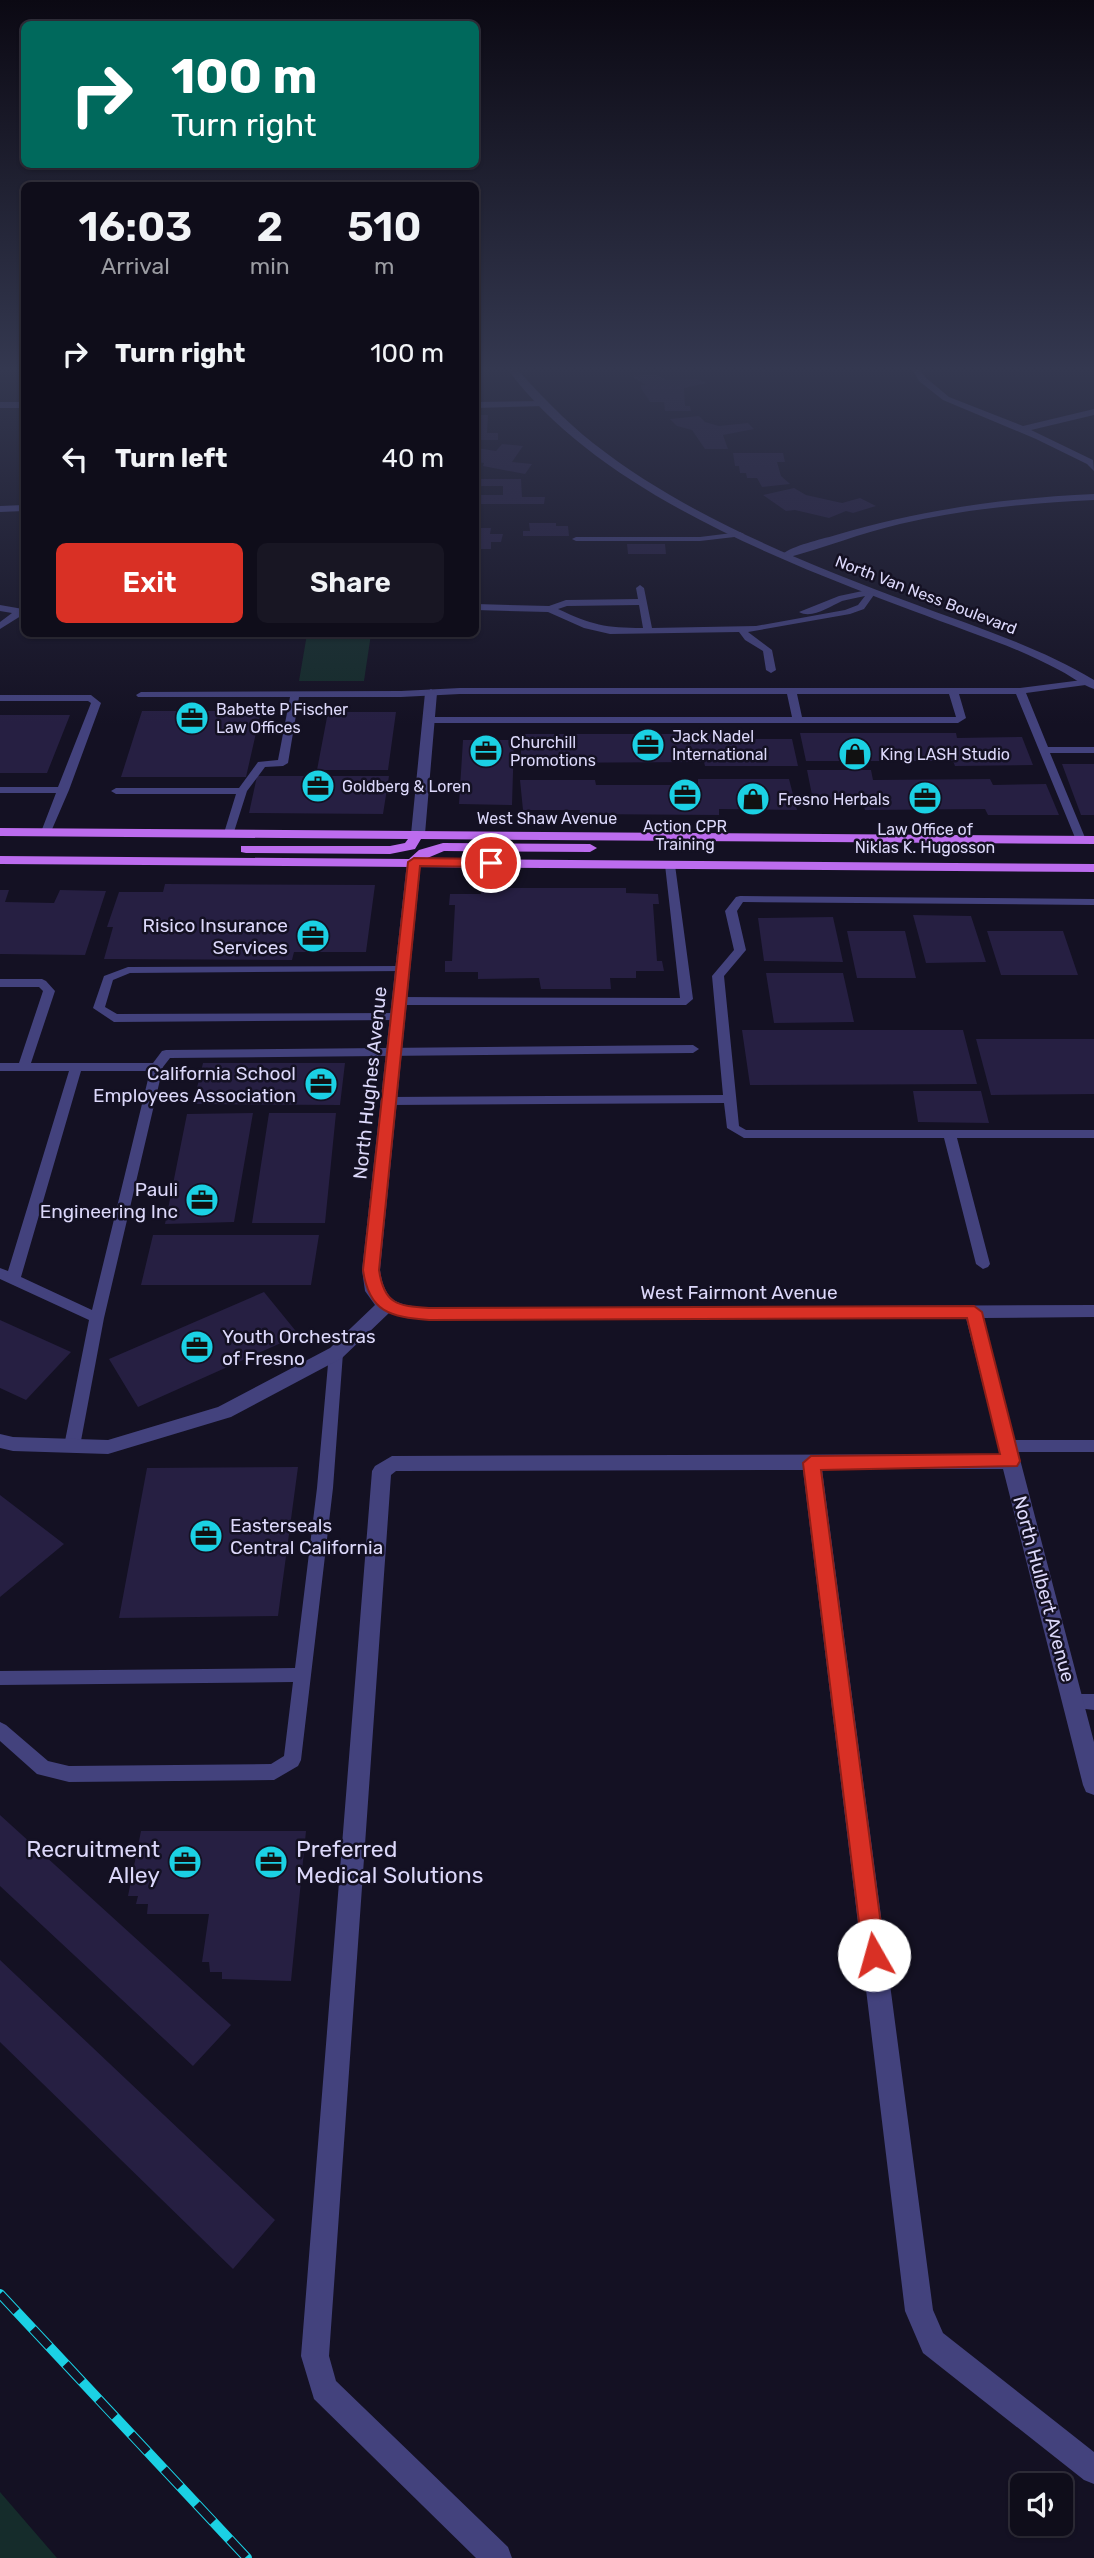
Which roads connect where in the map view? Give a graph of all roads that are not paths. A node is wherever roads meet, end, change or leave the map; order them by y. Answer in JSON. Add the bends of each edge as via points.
{"nodes":[{"id":1,"x":652,"y":485,"type":"edge"},
{"id":2,"x":1094,"y":497,"type":"edge"},
{"id":3,"x":21,"y":508,"type":"edge"},
{"id":4,"x":0,"y":509,"type":"edge"},
{"id":5,"x":740,"y":534,"type":"junction"},
{"id":6,"x":576,"y":540,"type":"dead end"},
{"id":7,"x":786,"y":555,"type":"junction"},
{"id":8,"x":640,"y":588,"type":"dead end"},
{"id":9,"x":872,"y":592,"type":"junction"},
{"id":10,"x":643,"y":602,"type":"junction"},
{"id":11,"x":479,"y":607,"type":"edge"},
{"id":12,"x":0,"y":608,"type":"edge"},
{"id":13,"x":550,"y":609,"type":"junction"},
{"id":14,"x":21,"y":612,"type":"edge"},
{"id":15,"x":21,"y":613,"type":"edge"},
{"id":16,"x":0,"y":626,"type":"edge"},
{"id":17,"x":741,"y":629,"type":"junction"},
{"id":18,"x":648,"y":631,"type":"junction"},
{"id":19,"x":771,"y":670,"type":"dead end"},
{"id":20,"x":1092,"y":683,"type":"edge"},
{"id":21,"x":791,"y":690,"type":"junction"},
{"id":22,"x":953,"y":691,"type":"junction"},
{"id":23,"x":1020,"y":691,"type":"junction"},
{"id":24,"x":431,"y":693,"type":"junction"},
{"id":25,"x":141,"y":695,"type":"dead end"},
{"id":26,"x":295,"y":695,"type":"junction"},
{"id":27,"x":0,"y":698,"type":"edge"},
{"id":28,"x":429,"y":720,"type":"junction"},
{"id":29,"x":798,"y":720,"type":"junction"},
{"id":30,"x":1044,"y":750,"type":"junction"},
{"id":31,"x":1094,"y":750,"type":"edge"},
{"id":32,"x":0,"y":790,"type":"edge"},
{"id":33,"x":64,"y":790,"type":"junction"},
{"id":34,"x":116,"y":791,"type":"dead end"},
{"id":35,"x":242,"y":791,"type":"junction"},
{"id":36,"x":0,"y":832,"type":"edge"},
{"id":37,"x":46,"y":832,"type":"junction"},
{"id":38,"x":229,"y":833,"type":"junction"},
{"id":39,"x":418,"y":834,"type":"junction"},
{"id":40,"x":761,"y":836,"type":"junction"},
{"id":41,"x":1087,"y":840,"type":"edge"},
{"id":42,"x":0,"y":845,"type":"edge"},
{"id":43,"x":0,"y":860,"type":"edge"},
{"id":44,"x":75,"y":860,"type":"junction"},
{"id":45,"x":414,"y":862,"type":"junction"},
{"id":46,"x":670,"y":865,"type":"junction"},
{"id":47,"x":1094,"y":868,"type":"edge"},
{"id":48,"x":1094,"y":902,"type":"edge"},
{"id":49,"x":403,"y":970,"type":"junction"},
{"id":50,"x":0,"y":983,"type":"edge"},
{"id":51,"x":399,"y":1009,"type":"junction"},
{"id":52,"x":693,"y":1049,"type":"dead end"},
{"id":53,"x":394,"y":1051,"type":"junction"},
{"id":54,"x":0,"y":1067,"type":"edge"},
{"id":55,"x":23,"y":1067,"type":"junction"},
{"id":56,"x":76,"y":1067,"type":"junction"},
{"id":57,"x":157,"y":1067,"type":"junction"},
{"id":58,"x":731,"y":1099,"type":"junction"},
{"id":59,"x":388,"y":1101,"type":"junction"},
{"id":60,"x":1094,"y":1133,"type":"edge"},
{"id":61,"x":949,"y":1134,"type":"junction"},
{"id":62,"x":983,"y":1264,"type":"dead end"},
{"id":63,"x":7,"y":1276,"type":"edge"},
{"id":64,"x":386,"y":1305,"type":"junction"},
{"id":65,"x":1094,"y":1311,"type":"edge"},
{"id":66,"x":974,"y":1312,"type":"junction"},
{"id":67,"x":97,"y":1318,"type":"junction"},
{"id":68,"x":336,"y":1353,"type":"junction"},
{"id":69,"x":0,"y":1441,"type":"edge"},
{"id":70,"x":72,"y":1446,"type":"junction"},
{"id":71,"x":1094,"y":1446,"type":"edge"},
{"id":72,"x":1009,"y":1453,"type":"junction"},
{"id":73,"x":811,"y":1463,"type":"junction"},
{"id":74,"x":301,"y":1675,"type":"junction"},
{"id":75,"x":0,"y":1678,"type":"edge"},
{"id":76,"x":1084,"y":1702,"type":"edge"},
{"id":77,"x":0,"y":1730,"type":"edge"},
{"id":78,"x":1094,"y":1785,"type":"edge"},
{"id":79,"x":1094,"y":2470,"type":"edge"},
{"id":80,"x":497,"y":2558,"type":"edge"}],
"edges":[{"from":1,"to":5,"type":"street","name":"North Van Ness Boulevard"},
{"from":2,"to":7,"type":"street","via":[[939,510],[850,532]]},
{"from":3,"to":4,"type":"street"},
{"from":5,"to":6,"type":"lane"},
{"from":5,"to":7,"type":"street","name":"North Van Ness Boulevard"},
{"from":7,"to":9,"type":"street","name":"North Van Ness Boulevard"},
{"from":8,"to":10,"type":"lane"},
{"from":9,"to":17,"type":"lane"},
{"from":9,"to":17,"type":"lane","via":[[861,607],[847,612]]},
{"from":9,"to":20,"type":"street","name":"North Van Ness Boulevard","via":[[1041,657]]},
{"from":10,"to":13,"type":"lane","via":[[566,603]]},
{"from":10,"to":18,"type":"lane"},
{"from":11,"to":13,"type":"lane"},
{"from":12,"to":14,"type":"lane"},
{"from":13,"to":18,"type":"lane","via":[[587,626]]},
{"from":15,"to":16,"type":"lane"},
{"from":17,"to":18,"type":"lane"},
{"from":17,"to":19,"type":"lane","via":[[767,650]]},
{"from":20,"to":23,"type":"lane"},
{"from":21,"to":22,"type":"lane"},
{"from":21,"to":24,"type":"lane"},
{"from":21,"to":29,"type":"lane"},
{"from":22,"to":23,"type":"lane"},
{"from":22,"to":29,"type":"lane","via":[[958,720]]},
{"from":23,"to":30,"type":"lane"},
{"from":24,"to":26,"type":"lane"},
{"from":24,"to":28,"type":"street"},
{"from":25,"to":26,"type":"lane"},
{"from":26,"to":35,"type":"lane","via":[[283,763],[262,764]]},
{"from":27,"to":33,"type":"lane","via":[[91,698],[96,704]]},
{"from":28,"to":29,"type":"lane"},
{"from":28,"to":39,"type":"street"},
{"from":30,"to":31,"type":"lane"},
{"from":30,"to":41,"type":"lane"},
{"from":32,"to":33,"type":"lane"},
{"from":33,"to":37,"type":"lane"},
{"from":34,"to":35,"type":"lane"},
{"from":35,"to":38,"type":"lane"},
{"from":36,"to":37,"type":"main road","name":"West Shaw Avenue"},
{"from":37,"to":38,"type":"main road","name":"West Shaw Avenue"},
{"from":37,"to":42,"type":"main road"},
{"from":38,"to":39,"type":"main road","name":"West Shaw Avenue"},
{"from":39,"to":40,"type":"main road","name":"West Shaw Avenue"},
{"from":39,"to":44,"type":"main road","via":[[410,846],[390,849],[198,849]]},
{"from":40,"to":41,"type":"main road","name":"West Shaw Avenue"},
{"from":40,"to":45,"type":"main road","via":[[637,848],[443,847]]},
{"from":43,"to":44,"type":"main road"},
{"from":44,"to":45,"type":"main road"},
{"from":45,"to":46,"type":"main road"},
{"from":45,"to":49,"type":"street","name":"North Hughes Avenue"},
{"from":46,"to":47,"type":"main road"},
{"from":46,"to":51,"type":"lane","via":[[687,999],[682,1002]]},
{"from":48,"to":58,"type":"lane","via":[[740,899],[731,911],[740,950],[718,976]]},
{"from":49,"to":51,"type":"street","name":"North Hughes Avenue"},
{"from":49,"to":51,"type":"lane","via":[[128,970],[108,978],[99,1008],[114,1018]]},
{"from":50,"to":55,"type":"lane","via":[[42,983],[49,991]]},
{"from":51,"to":53,"type":"street","name":"North Hughes Avenue"},
{"from":52,"to":53,"type":"lane"},
{"from":53,"to":57,"type":"lane","via":[[175,1052],[166,1054]]},
{"from":53,"to":59,"type":"street","name":"North Hughes Avenue"},
{"from":54,"to":55,"type":"lane"},
{"from":55,"to":56,"type":"lane"},
{"from":56,"to":57,"type":"lane"},
{"from":56,"to":63,"type":"lane"},
{"from":57,"to":67,"type":"lane"},
{"from":58,"to":59,"type":"lane"},
{"from":58,"to":61,"type":"lane","via":[[733,1128],[744,1135]]},
{"from":59,"to":64,"type":"street","name":"North Hughes Avenue","via":[[371,1270],[374,1291]]},
{"from":60,"to":61,"type":"lane"},
{"from":61,"to":62,"type":"lane"},
{"from":63,"to":67,"type":"lane"},
{"from":64,"to":66,"type":"street","name":"West Fairmont Avenue","via":[[429,1314]]},
{"from":64,"to":68,"type":"street"},
{"from":65,"to":66,"type":"street","name":"West Fairmont Avenue"},
{"from":66,"to":72,"type":"street","name":"North Hulbert Avenue"},
{"from":67,"to":70,"type":"lane"},
{"from":68,"to":70,"type":"street","via":[[223,1412],[108,1447]]},
{"from":68,"to":74,"type":"lane","via":[[326,1488]]},
{"from":69,"to":70,"type":"street"},
{"from":71,"to":72,"type":"lane"},
{"from":72,"to":73,"type":"street"},
{"from":72,"to":76,"type":"street","name":"North Hulbert Avenue"},
{"from":73,"to":79,"type":"street","via":[[919,2311],[933,2343]]},
{"from":73,"to":80,"type":"street","via":[[392,1464],[382,1471],[316,2356],[324,2389]]},
{"from":74,"to":75,"type":"lane"},
{"from":74,"to":77,"type":"lane","via":[[292,1760],[275,1772],[69,1774],[43,1768]]},
{"from":76,"to":78,"type":"street","name":"North Hulbert Avenue"}]}
